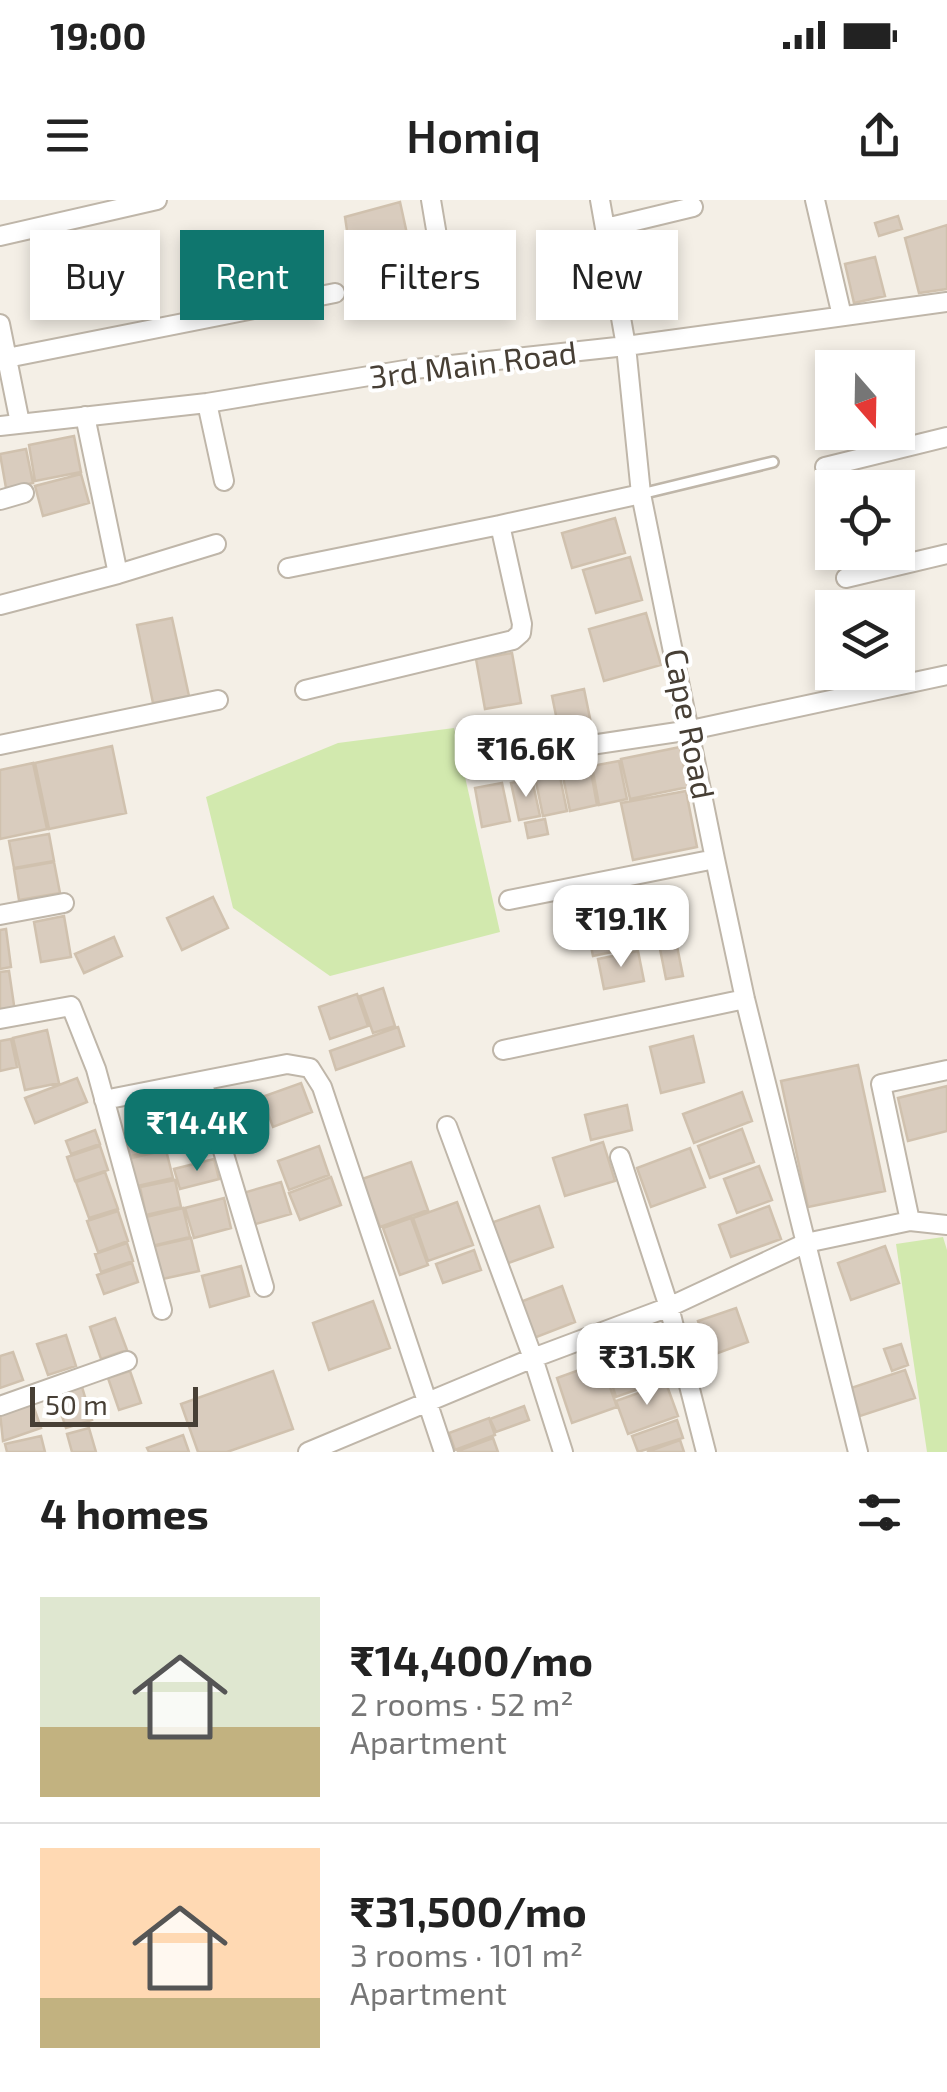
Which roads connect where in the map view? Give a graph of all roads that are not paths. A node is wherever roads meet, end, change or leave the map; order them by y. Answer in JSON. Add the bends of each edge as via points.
{"nodes":[{"id":1,"x":157,"y":200,"type":"edge"},
{"id":2,"x":431,"y":200,"type":"edge"},
{"id":3,"x":600,"y":200,"type":"edge"},
{"id":4,"x":815,"y":200,"type":"edge"},
{"id":5,"x":693,"y":208,"type":"dead end"},
{"id":6,"x":606,"y":228,"type":"junction"},
{"id":7,"x":436,"y":230,"type":"edge"},
{"id":8,"x":0,"y":236,"type":"edge"},
{"id":9,"x":334,"y":294,"type":"dead end"},
{"id":10,"x":947,"y":302,"type":"edge"},
{"id":11,"x":842,"y":316,"type":"junction"},
{"id":12,"x":0,"y":324,"type":"edge"},
{"id":13,"x":626,"y":346,"type":"junction"},
{"id":14,"x":7,"y":358,"type":"junction"},
{"id":15,"x":207,"y":402,"type":"junction"},
{"id":16,"x":84,"y":416,"type":"junction"},
{"id":17,"x":20,"y":423,"type":"junction"},
{"id":18,"x":0,"y":426,"type":"edge"},
{"id":19,"x":947,"y":437,"type":"edge"},
{"id":20,"x":774,"y":462,"type":"dead end"},
{"id":21,"x":825,"y":467,"type":"dead end"},
{"id":22,"x":224,"y":482,"type":"dead end"},
{"id":23,"x":24,"y":493,"type":"dead end"},
{"id":24,"x":642,"y":494,"type":"junction"},
{"id":25,"x":0,"y":500,"type":"edge"},
{"id":26,"x":500,"y":525,"type":"junction"},
{"id":27,"x":216,"y":544,"type":"dead end"},
{"id":28,"x":947,"y":554,"type":"edge"},
{"id":29,"x":288,"y":568,"type":"dead end"},
{"id":30,"x":118,"y":574,"type":"junction"},
{"id":31,"x":846,"y":578,"type":"dead end"},
{"id":32,"x":0,"y":606,"type":"edge"},
{"id":33,"x":947,"y":674,"type":"edge"},
{"id":34,"x":305,"y":690,"type":"dead end"},
{"id":35,"x":218,"y":700,"type":"dead end"},
{"id":36,"x":691,"y":730,"type":"junction"},
{"id":37,"x":0,"y":745,"type":"edge"},
{"id":38,"x":498,"y":759,"type":"dead end"},
{"id":39,"x":715,"y":859,"type":"junction"},
{"id":40,"x":509,"y":900,"type":"dead end"},
{"id":41,"x":64,"y":903,"type":"dead end"},
{"id":42,"x":0,"y":916,"type":"edge"},
{"id":43,"x":746,"y":999,"type":"junction"},
{"id":44,"x":0,"y":1019,"type":"edge"},
{"id":45,"x":503,"y":1050,"type":"dead end"},
{"id":46,"x":947,"y":1070,"type":"edge"},
{"id":47,"x":202,"y":1081,"type":"junction"},
{"id":48,"x":104,"y":1100,"type":"junction"},
{"id":49,"x":447,"y":1126,"type":"dead end"},
{"id":50,"x":620,"y":1156,"type":"dead end"},
{"id":51,"x":910,"y":1220,"type":"junction"},
{"id":52,"x":947,"y":1226,"type":"edge"},
{"id":53,"x":806,"y":1243,"type":"junction"},
{"id":54,"x":264,"y":1287,"type":"dead end"},
{"id":55,"x":668,"y":1307,"type":"junction"},
{"id":56,"x":162,"y":1310,"type":"dead end"},
{"id":57,"x":533,"y":1358,"type":"junction"},
{"id":58,"x":127,"y":1361,"type":"dead end"},
{"id":59,"x":427,"y":1402,"type":"junction"},
{"id":60,"x":0,"y":1406,"type":"edge"},
{"id":61,"x":308,"y":1452,"type":"edge"},
{"id":62,"x":444,"y":1452,"type":"edge"},
{"id":63,"x":564,"y":1452,"type":"edge"},
{"id":64,"x":706,"y":1452,"type":"edge"},
{"id":65,"x":858,"y":1452,"type":"edge"}],
"edges":[{"from":1,"to":8,"type":"street"},
{"from":2,"to":7,"type":"street"},
{"from":3,"to":6,"type":"street","name":"Cape Road"},
{"from":4,"to":11,"type":"street"},
{"from":5,"to":6,"type":"street"},
{"from":6,"to":13,"type":"street","name":"Cape Road"},
{"from":9,"to":14,"type":"street"},
{"from":10,"to":11,"type":"street","name":"3rd Main Road"},
{"from":11,"to":13,"type":"street","name":"3rd Main Road"},
{"from":12,"to":14,"type":"street"},
{"from":13,"to":15,"type":"street","name":"3rd Main Road","via":[[404,370]]},
{"from":13,"to":24,"type":"street","name":"Cape Road"},
{"from":14,"to":17,"type":"street"},
{"from":15,"to":16,"type":"street","name":"3rd Main Road"},
{"from":15,"to":22,"type":"street"},
{"from":16,"to":17,"type":"street","name":"3rd Main Road"},
{"from":16,"to":30,"type":"street"},
{"from":17,"to":18,"type":"street","name":"3rd Main Road"},
{"from":19,"to":21,"type":"street"},
{"from":20,"to":24,"type":"lane"},
{"from":23,"to":25,"type":"street"},
{"from":24,"to":26,"type":"street"},
{"from":24,"to":36,"type":"street","name":"Cape Road"},
{"from":26,"to":29,"type":"street"},
{"from":26,"to":34,"type":"street","via":[[521,634]]},
{"from":27,"to":30,"type":"street"},
{"from":28,"to":31,"type":"street"},
{"from":30,"to":32,"type":"street"},
{"from":33,"to":36,"type":"street"},
{"from":35,"to":37,"type":"street"},
{"from":36,"to":38,"type":"street"},
{"from":36,"to":39,"type":"street","name":"Cape Road"},
{"from":39,"to":40,"type":"street"},
{"from":39,"to":43,"type":"street","name":"Cape Road"},
{"from":41,"to":42,"type":"street"},
{"from":43,"to":45,"type":"street"},
{"from":43,"to":53,"type":"street","name":"Cape Road"},
{"from":44,"to":48,"type":"street","via":[[71,1006]]},
{"from":46,"to":51,"type":"street","via":[[881,1084]]},
{"from":47,"to":48,"type":"street"},
{"from":47,"to":54,"type":"street"},
{"from":47,"to":59,"type":"street","via":[[299,1064],[317,1076]]},
{"from":48,"to":56,"type":"street"},
{"from":49,"to":57,"type":"street"},
{"from":50,"to":55,"type":"street"},
{"from":51,"to":52,"type":"street"},
{"from":51,"to":53,"type":"street"},
{"from":53,"to":55,"type":"street"},
{"from":53,"to":65,"type":"street","name":"Cape Road"},
{"from":55,"to":57,"type":"street"},
{"from":55,"to":64,"type":"street"},
{"from":57,"to":59,"type":"street"},
{"from":57,"to":63,"type":"street"},
{"from":58,"to":60,"type":"street"},
{"from":59,"to":61,"type":"street"},
{"from":59,"to":62,"type":"street"}]}
